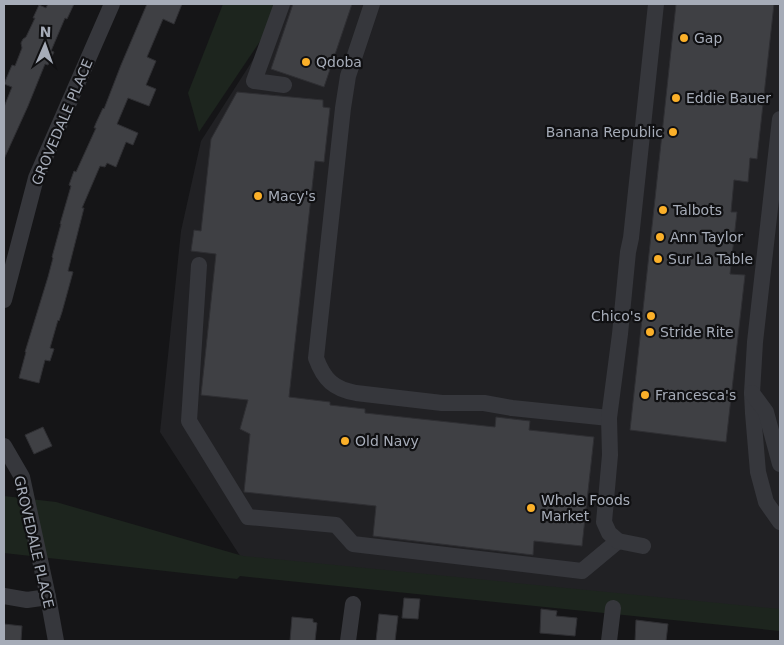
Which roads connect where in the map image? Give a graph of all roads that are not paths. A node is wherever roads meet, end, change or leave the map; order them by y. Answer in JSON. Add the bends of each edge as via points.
{"nodes":[{"id":1,"x":112,"y":4,"type":"edge"},
{"id":2,"x":282,"y":4,"type":"edge"},
{"id":3,"x":372,"y":4,"type":"edge"},
{"id":4,"x":656,"y":4,"type":"edge"},
{"id":5,"x":284,"y":85,"type":"dead end"},
{"id":6,"x":780,"y":119,"type":"edge"},
{"id":7,"x":199,"y":265,"type":"dead end"},
{"id":8,"x":4,"y":300,"type":"edge"},
{"id":9,"x":752,"y":393,"type":"junction"},
{"id":10,"x":609,"y":418,"type":"junction"},
{"id":11,"x":4,"y":446,"type":"edge"},
{"id":12,"x":780,"y":464,"type":"edge"},
{"id":13,"x":780,"y":522,"type":"edge"},
{"id":14,"x":618,"y":541,"type":"junction"},
{"id":15,"x":643,"y":546,"type":"dead end"},
{"id":16,"x":4,"y":596,"type":"edge"},
{"id":17,"x":48,"y":597,"type":"junction"},
{"id":18,"x":353,"y":604,"type":"dead end"},
{"id":19,"x":613,"y":608,"type":"dead end"},
{"id":20,"x":56,"y":641,"type":"edge"},
{"id":21,"x":348,"y":641,"type":"edge"},
{"id":22,"x":609,"y":641,"type":"edge"}],
"edges":[{"from":1,"to":8,"type":"street","name":"GROVEDALE PLACE","via":[[36,178]]},
{"from":2,"to":5,"type":"street","via":[[254,81]]},
{"from":3,"to":10,"type":"street","via":[[348,76],[344,100],[316,358],[320,369],[328,380],[344,391]]},
{"from":4,"to":10,"type":"street"},
{"from":6,"to":9,"type":"street"},
{"from":7,"to":14,"type":"street","via":[[189,421],[248,517],[336,525],[352,544],[582,570]]},
{"from":9,"to":12,"type":"street","via":[[766,412]]},
{"from":9,"to":13,"type":"street","via":[[758,472],[766,502]]},
{"from":10,"to":14,"type":"street","via":[[610,455],[604,522]]},
{"from":11,"to":17,"type":"street","name":"GROVEDALE PLACE","via":[[22,477]]},
{"from":14,"to":15,"type":"street"},
{"from":16,"to":17,"type":"street","via":[[27,600]]},
{"from":17,"to":20,"type":"street","name":"GROVEDALE PLACE"},
{"from":18,"to":21,"type":"street"},
{"from":19,"to":22,"type":"street"}]}
